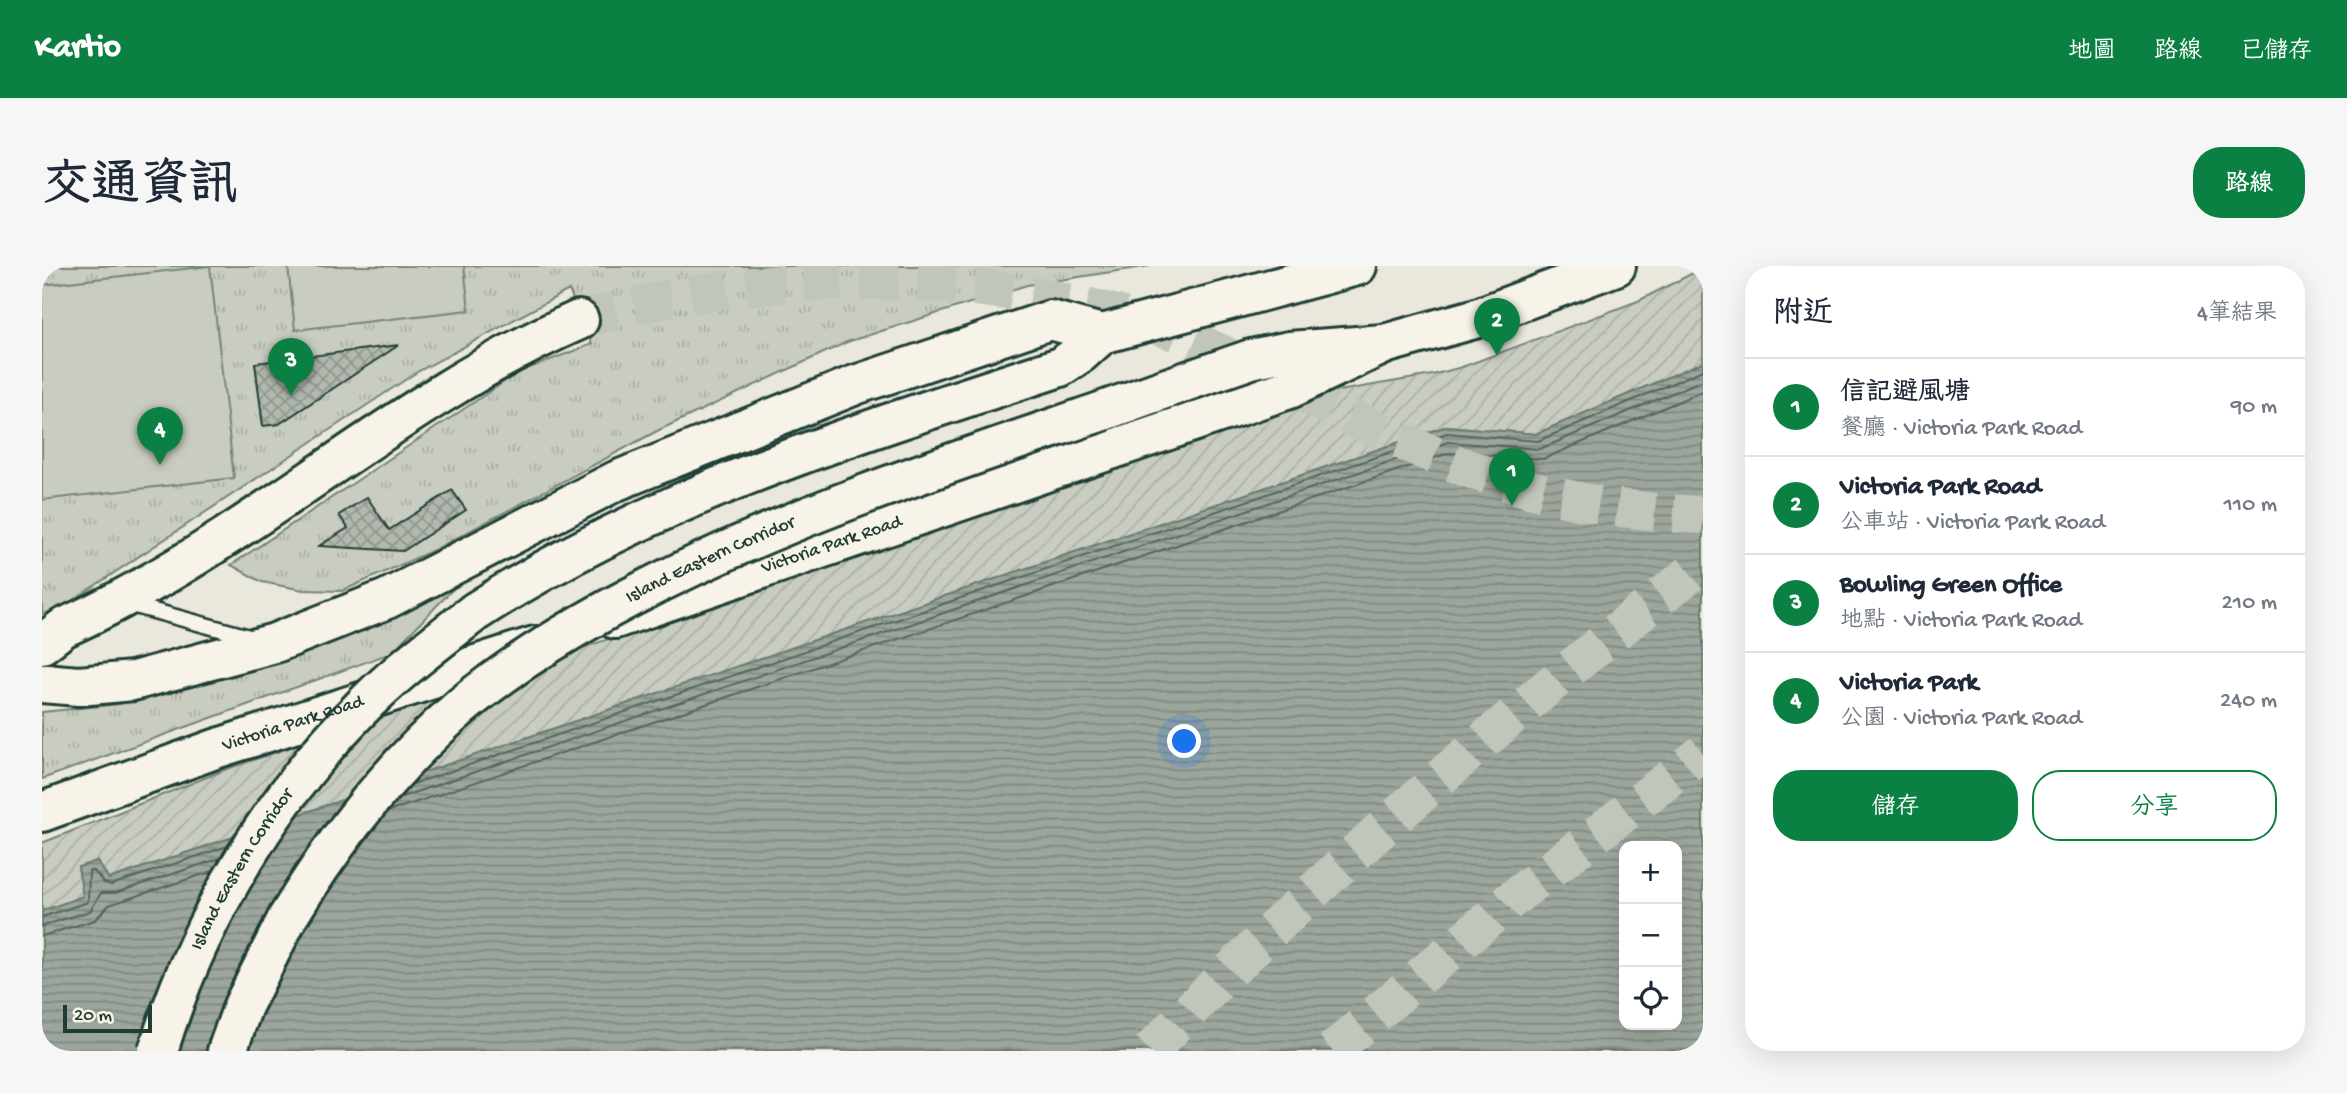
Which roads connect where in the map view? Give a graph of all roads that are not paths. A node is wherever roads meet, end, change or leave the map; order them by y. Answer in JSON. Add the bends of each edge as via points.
{"nodes":[{"id":1,"x":1357,"y":266,"type":"edge"},
{"id":2,"x":1616,"y":266,"type":"edge"},
{"id":3,"x":579,"y":320,"type":"tunnel mouth"},
{"id":4,"x":1102,"y":334,"type":"junction"},
{"id":5,"x":1384,"y":344,"type":"junction"},
{"id":6,"x":117,"y":601,"type":"junction"},
{"id":7,"x":275,"y":643,"type":"junction"},
{"id":8,"x":42,"y":644,"type":"edge"},
{"id":9,"x":42,"y":683,"type":"edge"},
{"id":10,"x":42,"y":812,"type":"edge"},
{"id":11,"x":158,"y":1051,"type":"edge"},
{"id":12,"x":228,"y":1051,"type":"edge"}],
"edges":[{"from":1,"to":4,"type":"main road"},
{"from":2,"to":5,"type":"main road","name":"Victoria Park Road","via":[[1474,319]]},
{"from":3,"to":6,"type":"main road","via":[[440,393],[206,552]]},
{"from":4,"to":7,"type":"main road","via":[[1050,320],[855,385],[616,481],[387,600]]},
{"from":4,"to":11,"type":"main road","name":"Island Eastern Corridor","bridge":true,"via":[[1060,366],[703,491],[532,575],[475,612],[369,700],[288,793],[252,846],[196,950]]},
{"from":5,"to":10,"type":"main road","name":"Victoria Park Road","via":[[1289,390],[568,635],[215,749]]},
{"from":5,"to":12,"type":"main road","name":"Island Eastern Corridor","bridge":true,"via":[[1289,351],[1251,359],[871,491],[751,538],[600,613],[505,672],[463,706],[353,818],[319,865],[263,964]]},
{"from":6,"to":7,"type":"lane"},
{"from":6,"to":8,"type":"main road"},
{"from":7,"to":9,"type":"main road","via":[[133,681],[79,686]]}]}
